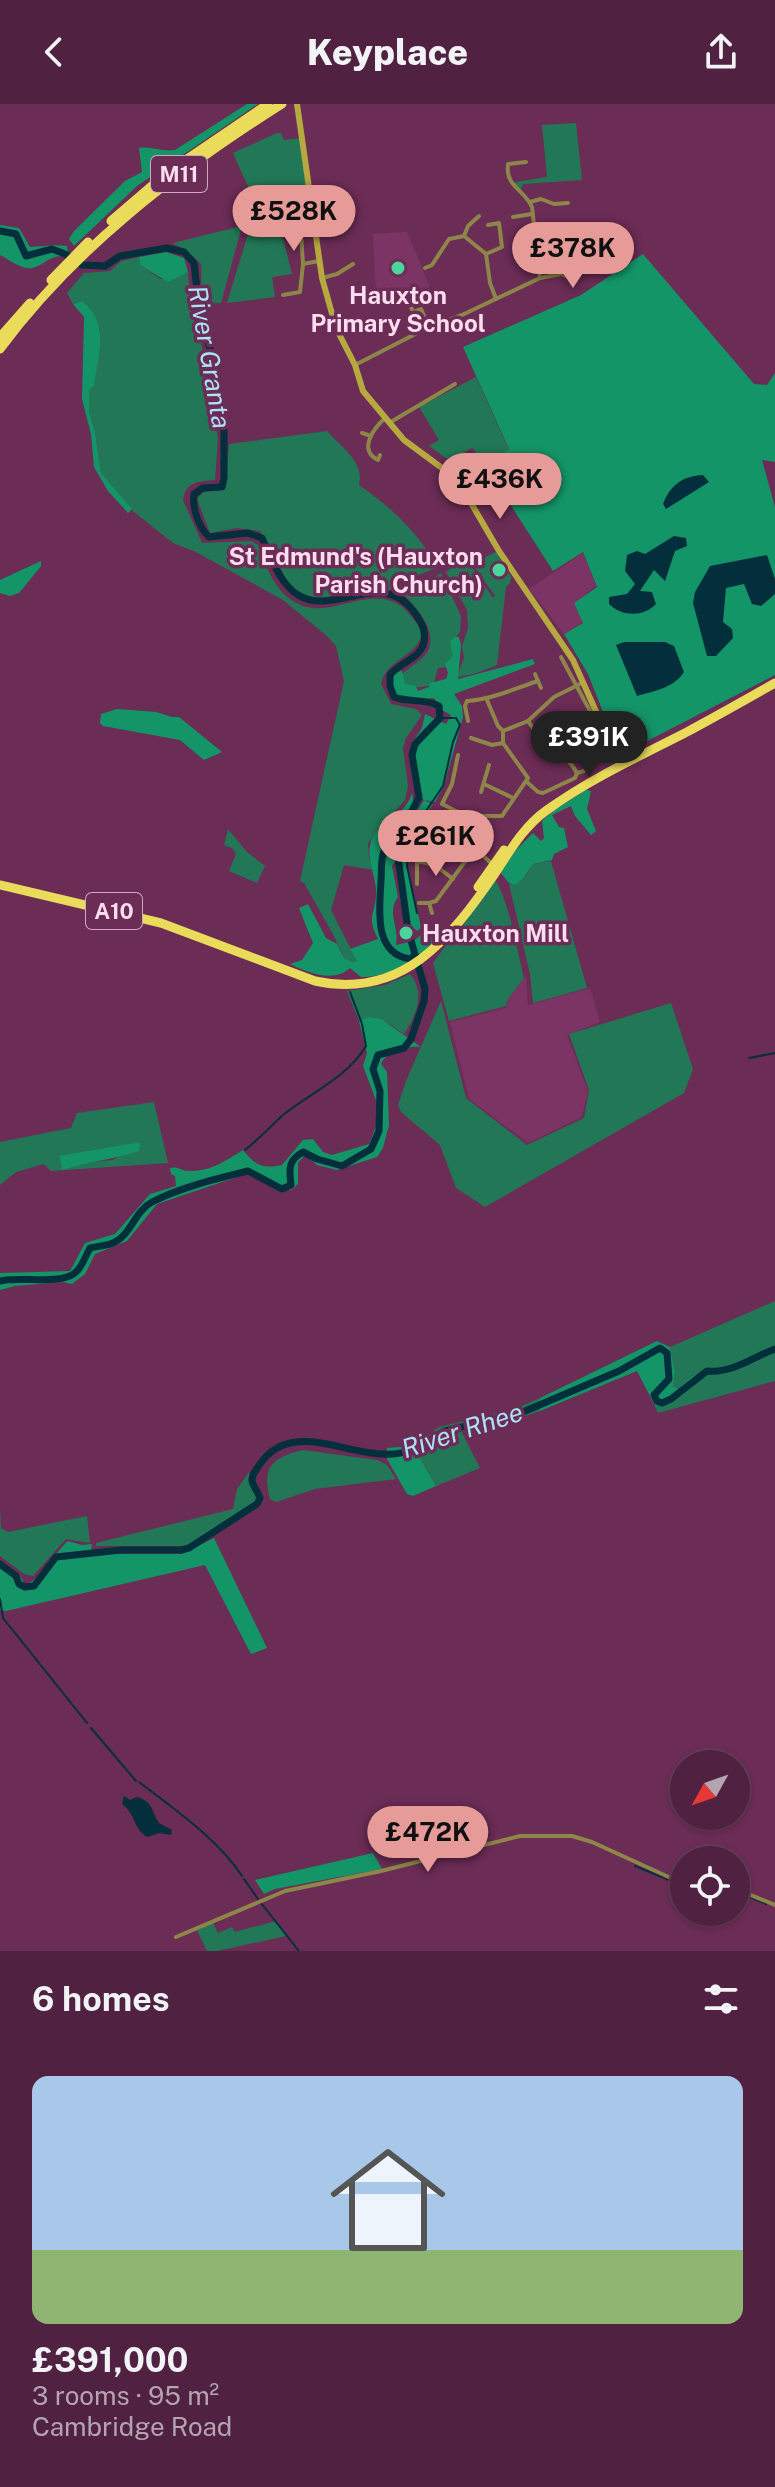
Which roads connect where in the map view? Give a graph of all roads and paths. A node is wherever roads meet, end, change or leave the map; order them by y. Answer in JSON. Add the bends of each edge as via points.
{"nodes":[{"id":1,"x":268,"y":104,"type":"edge"},
{"id":2,"x":282,"y":104,"type":"edge"},
{"id":3,"x":297,"y":104,"type":"edge"},
{"id":4,"x":526,"y":162,"type":"dead end"},
{"id":5,"x":530,"y":202,"type":"junction"},
{"id":6,"x":568,"y":203,"type":"dead end"},
{"id":7,"x":532,"y":214,"type":"junction"},
{"id":8,"x":479,"y":216,"type":"dead end"},
{"id":9,"x":513,"y":217,"type":"dead end"},
{"id":10,"x":488,"y":225,"type":"dead end"},
{"id":11,"x":301,"y":233,"type":"dead end"},
{"id":12,"x":464,"y":236,"type":"junction"},
{"id":13,"x":308,"y":239,"type":"dead end"},
{"id":14,"x":301,"y":240,"type":"junction"},
{"id":15,"x":584,"y":241,"type":"dead end"},
{"id":16,"x":82,"y":252,"type":"junction"},
{"id":17,"x":486,"y":254,"type":"junction"},
{"id":18,"x":537,"y":255,"type":"junction"},
{"id":19,"x":319,"y":261,"type":"junction"},
{"id":20,"x":303,"y":264,"type":"junction"},
{"id":21,"x":353,"y":264,"type":"dead end"},
{"id":22,"x":592,"y":266,"type":"dead end"},
{"id":23,"x":67,"y":268,"type":"junction"},
{"id":24,"x":425,"y":268,"type":"dead end"},
{"id":25,"x":322,"y":278,"type":"junction"},
{"id":26,"x":540,"y":278,"type":"junction"},
{"id":27,"x":283,"y":295,"type":"dead end"},
{"id":28,"x":496,"y":299,"type":"junction"},
{"id":29,"x":409,"y":302,"type":"dead end"},
{"id":30,"x":429,"y":327,"type":"junction"},
{"id":31,"x":0,"y":337,"type":"edge"},
{"id":32,"x":0,"y":349,"type":"edge"},
{"id":33,"x":355,"y":365,"type":"junction"},
{"id":34,"x":455,"y":384,"type":"dead end"},
{"id":35,"x":387,"y":420,"type":"junction"},
{"id":36,"x":362,"y":433,"type":"dead end"},
{"id":37,"x":371,"y":436,"type":"junction"},
{"id":38,"x":380,"y":455,"type":"dead end"},
{"id":39,"x":561,"y":657,"type":"dead end"},
{"id":40,"x":535,"y":674,"type":"dead end"},
{"id":41,"x":538,"y":681,"type":"junction"},
{"id":42,"x":584,"y":682,"type":"junction"},
{"id":43,"x":775,"y":683,"type":"edge"},
{"id":44,"x":575,"y":686,"type":"junction"},
{"id":45,"x":541,"y":688,"type":"dead end"},
{"id":46,"x":487,"y":700,"type":"junction"},
{"id":47,"x":590,"y":711,"type":"dead end"},
{"id":48,"x":559,"y":718,"type":"dead end"},
{"id":49,"x":468,"y":721,"type":"dead end"},
{"id":50,"x":528,"y":721,"type":"junction"},
{"id":51,"x":503,"y":731,"type":"junction"},
{"id":52,"x":579,"y":731,"type":"dead end"},
{"id":53,"x":572,"y":736,"type":"junction"},
{"id":54,"x":471,"y":738,"type":"dead end"},
{"id":55,"x":503,"y":743,"type":"junction"},
{"id":56,"x":556,"y":751,"type":"junction"},
{"id":57,"x":458,"y":755,"type":"dead end"},
{"id":58,"x":597,"y":757,"type":"dead end"},
{"id":59,"x":489,"y":765,"type":"dead end"},
{"id":60,"x":620,"y":765,"type":"junction"},
{"id":61,"x":577,"y":773,"type":"junction"},
{"id":62,"x":527,"y":782,"type":"junction"},
{"id":63,"x":484,"y":784,"type":"junction"},
{"id":64,"x":481,"y":792,"type":"dead end"},
{"id":65,"x":513,"y":798,"type":"junction"},
{"id":66,"x":470,"y":818,"type":"junction"},
{"id":67,"x":461,"y":835,"type":"junction"},
{"id":68,"x":509,"y":847,"type":"junction"},
{"id":69,"x":475,"y":848,"type":"junction"},
{"id":70,"x":484,"y":854,"type":"junction"},
{"id":71,"x":417,"y":861,"type":"junction"},
{"id":72,"x":497,"y":865,"type":"junction"},
{"id":73,"x":453,"y":879,"type":"junction"},
{"id":74,"x":417,"y":884,"type":"dead end"},
{"id":75,"x":0,"y":885,"type":"edge"},
{"id":76,"x":419,"y":903,"type":"dead end"},
{"id":77,"x":429,"y":903,"type":"junction"},
{"id":78,"x":432,"y":913,"type":"dead end"},
{"id":79,"x":670,"y":1878,"type":"edge"},
{"id":80,"x":750,"y":1895,"type":"edge"},
{"id":81,"x":775,"y":1905,"type":"edge"},
{"id":82,"x":176,"y":1937,"type":"dead end"}],
"edges":[{"from":1,"to":16,"type":"highway","number":"M11","via":[[168,172]]},
{"from":2,"to":16,"type":"highway","number":"M11","via":[[145,199]]},
{"from":3,"to":19,"type":"street"},
{"from":4,"to":5,"type":"street","via":[[506,168],[509,182]]},
{"from":5,"to":6,"type":"street"},
{"from":5,"to":7,"type":"street"},
{"from":7,"to":9,"type":"street"},
{"from":7,"to":18,"type":"street"},
{"from":8,"to":12,"type":"street"},
{"from":10,"to":17,"type":"street","via":[[499,223],[502,247]]},
{"from":11,"to":14,"type":"street"},
{"from":12,"to":17,"type":"street"},
{"from":12,"to":24,"type":"street","via":[[449,239]]},
{"from":13,"to":14,"type":"street"},
{"from":14,"to":20,"type":"street"},
{"from":15,"to":18,"type":"street"},
{"from":16,"to":23,"type":"highway","number":"M11"},
{"from":17,"to":28,"type":"street"},
{"from":18,"to":26,"type":"street"},
{"from":19,"to":20,"type":"street"},
{"from":19,"to":25,"type":"street"},
{"from":20,"to":27,"type":"street","via":[[300,292]]},
{"from":21,"to":25,"type":"street"},
{"from":22,"to":26,"type":"street","via":[[568,277]]},
{"from":23,"to":31,"type":"highway","number":"M11"},
{"from":23,"to":32,"type":"highway","number":"M11"},
{"from":25,"to":33,"type":"street","via":[[336,328]]},
{"from":26,"to":28,"type":"street"},
{"from":28,"to":30,"type":"street"},
{"from":29,"to":30,"type":"street","via":[[413,312],[423,307]]},
{"from":30,"to":33,"type":"street"},
{"from":33,"to":35,"type":"street","via":[[366,396]]},
{"from":34,"to":35,"type":"street"},
{"from":35,"to":37,"type":"street"},
{"from":35,"to":42,"type":"street","via":[[404,440],[446,471]]},
{"from":36,"to":37,"type":"street"},
{"from":37,"to":38,"type":"street","via":[[367,451],[378,460]]},
{"from":39,"to":44,"type":"street"},
{"from":40,"to":41,"type":"street"},
{"from":41,"to":45,"type":"street"},
{"from":41,"to":46,"type":"street"},
{"from":42,"to":44,"type":"street"},
{"from":42,"to":60,"type":"street"},
{"from":43,"to":60,"type":"highway","number":"A10"},
{"from":44,"to":47,"type":"street"},
{"from":44,"to":50,"type":"street"},
{"from":46,"to":49,"type":"street","via":[[467,701]]},
{"from":46,"to":51,"type":"street"},
{"from":48,"to":53,"type":"street"},
{"from":50,"to":51,"type":"street"},
{"from":50,"to":56,"type":"street"},
{"from":51,"to":55,"type":"street"},
{"from":52,"to":53,"type":"street"},
{"from":53,"to":56,"type":"street"},
{"from":54,"to":55,"type":"street"},
{"from":55,"to":62,"type":"street","via":[[527,774]]},
{"from":56,"to":61,"type":"street"},
{"from":57,"to":66,"type":"street","via":[[442,804]]},
{"from":58,"to":61,"type":"street"},
{"from":59,"to":63,"type":"street"},
{"from":60,"to":68,"type":"highway","number":"A10","via":[[545,811]]},
{"from":61,"to":62,"type":"street","via":[[543,793]]},
{"from":62,"to":65,"type":"street"},
{"from":63,"to":64,"type":"street"},
{"from":63,"to":65,"type":"street"},
{"from":65,"to":66,"type":"street","via":[[502,816]]},
{"from":66,"to":67,"type":"street"},
{"from":67,"to":69,"type":"street"},
{"from":67,"to":71,"type":"street","via":[[428,822],[413,854]]},
{"from":68,"to":70,"type":"highway"},
{"from":68,"to":72,"type":"highway","number":"A10"},
{"from":69,"to":70,"type":"street"},
{"from":69,"to":73,"type":"street"},
{"from":70,"to":72,"type":"street"},
{"from":71,"to":73,"type":"street","via":[[435,865]]},
{"from":71,"to":74,"type":"street"},
{"from":72,"to":75,"type":"highway","number":"A10","via":[[442,942],[408,969],[370,983],[327,984],[171,926]]},
{"from":73,"to":77,"type":"street"},
{"from":76,"to":77,"type":"street"},
{"from":77,"to":78,"type":"street"},
{"from":79,"to":82,"type":"street","via":[[572,1836],[520,1836],[285,1891]]},
{"from":80,"to":81,"type":"street"}]}
